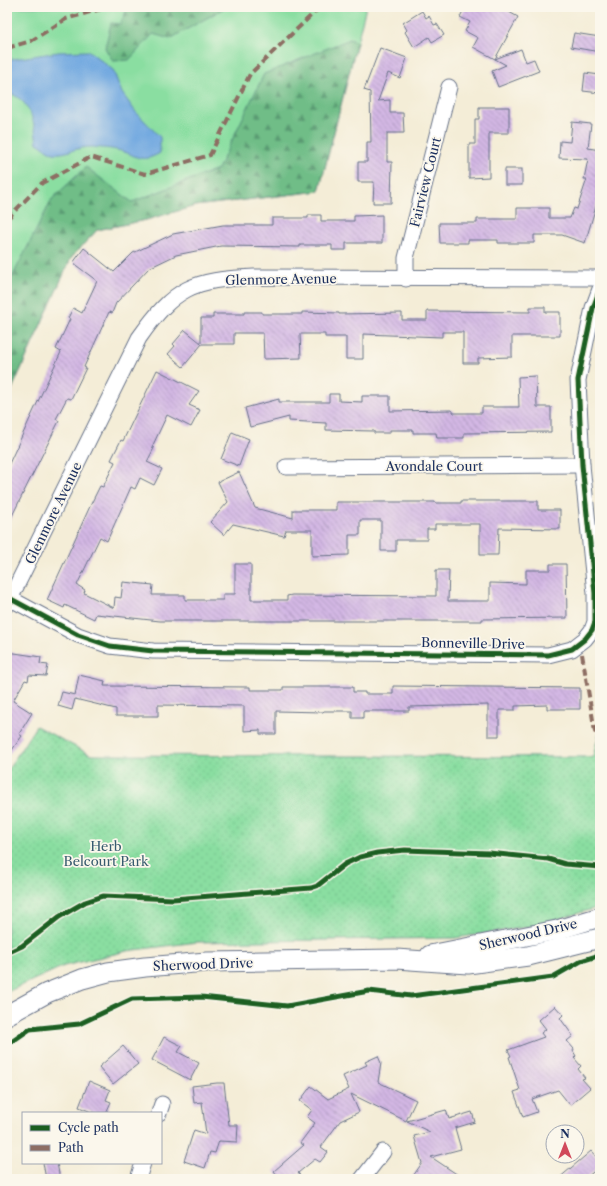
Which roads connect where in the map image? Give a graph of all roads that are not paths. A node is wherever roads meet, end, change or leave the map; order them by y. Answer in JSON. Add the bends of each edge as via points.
{"nodes":[{"id":1,"x":449,"y":87,"type":"dead end"},
{"id":2,"x":600,"y":278,"type":"edge"},
{"id":3,"x":406,"y":279,"type":"junction"},
{"id":4,"x":600,"y":289,"type":"edge"},
{"id":5,"x":582,"y":465,"type":"junction"},
{"id":6,"x":286,"y":467,"type":"dead end"},
{"id":7,"x":9,"y":602,"type":"edge"},
{"id":8,"x":600,"y":917,"type":"edge"},
{"id":9,"x":600,"y":938,"type":"edge"},
{"id":10,"x":409,"y":959,"type":"junction"},
{"id":11,"x":7,"y":1015,"type":"edge"},
{"id":12,"x":383,"y":1152,"type":"dead end"},
{"id":13,"x":143,"y":1164,"type":"edge"},
{"id":14,"x":138,"y":1179,"type":"edge"},
{"id":15,"x":362,"y":1179,"type":"edge"}],
"edges":[{"from":1,"to":3,"type":"street","name":"Fairview Court","via":[[406,258]]},
{"from":2,"to":3,"type":"street","name":"Glenmore Avenue"},
{"from":3,"to":7,"type":"street","name":"Glenmore Avenue","via":[[220,279],[192,286],[171,298],[139,338]]},
{"from":4,"to":5,"type":"street","name":"Bonneville Drive","via":[[593,308],[578,380]]},
{"from":5,"to":6,"type":"street","name":"Avondale Court"},
{"from":5,"to":7,"type":"street","name":"Bonneville Drive","via":[[595,593],[595,622],[585,639],[572,649],[548,655],[152,651],[110,646],[78,635]]},
{"from":8,"to":10,"type":"main road","name":"Sherwood Drive","via":[[557,930]]},
{"from":9,"to":10,"type":"main road","name":"Sherwood Drive","via":[[528,956],[468,964]]},
{"from":10,"to":11,"type":"main road","name":"Sherwood Drive","via":[[207,962],[145,966],[82,979],[47,993]]},
{"from":12,"to":15,"type":"street"},
{"from":13,"to":14,"type":"street"}]}
